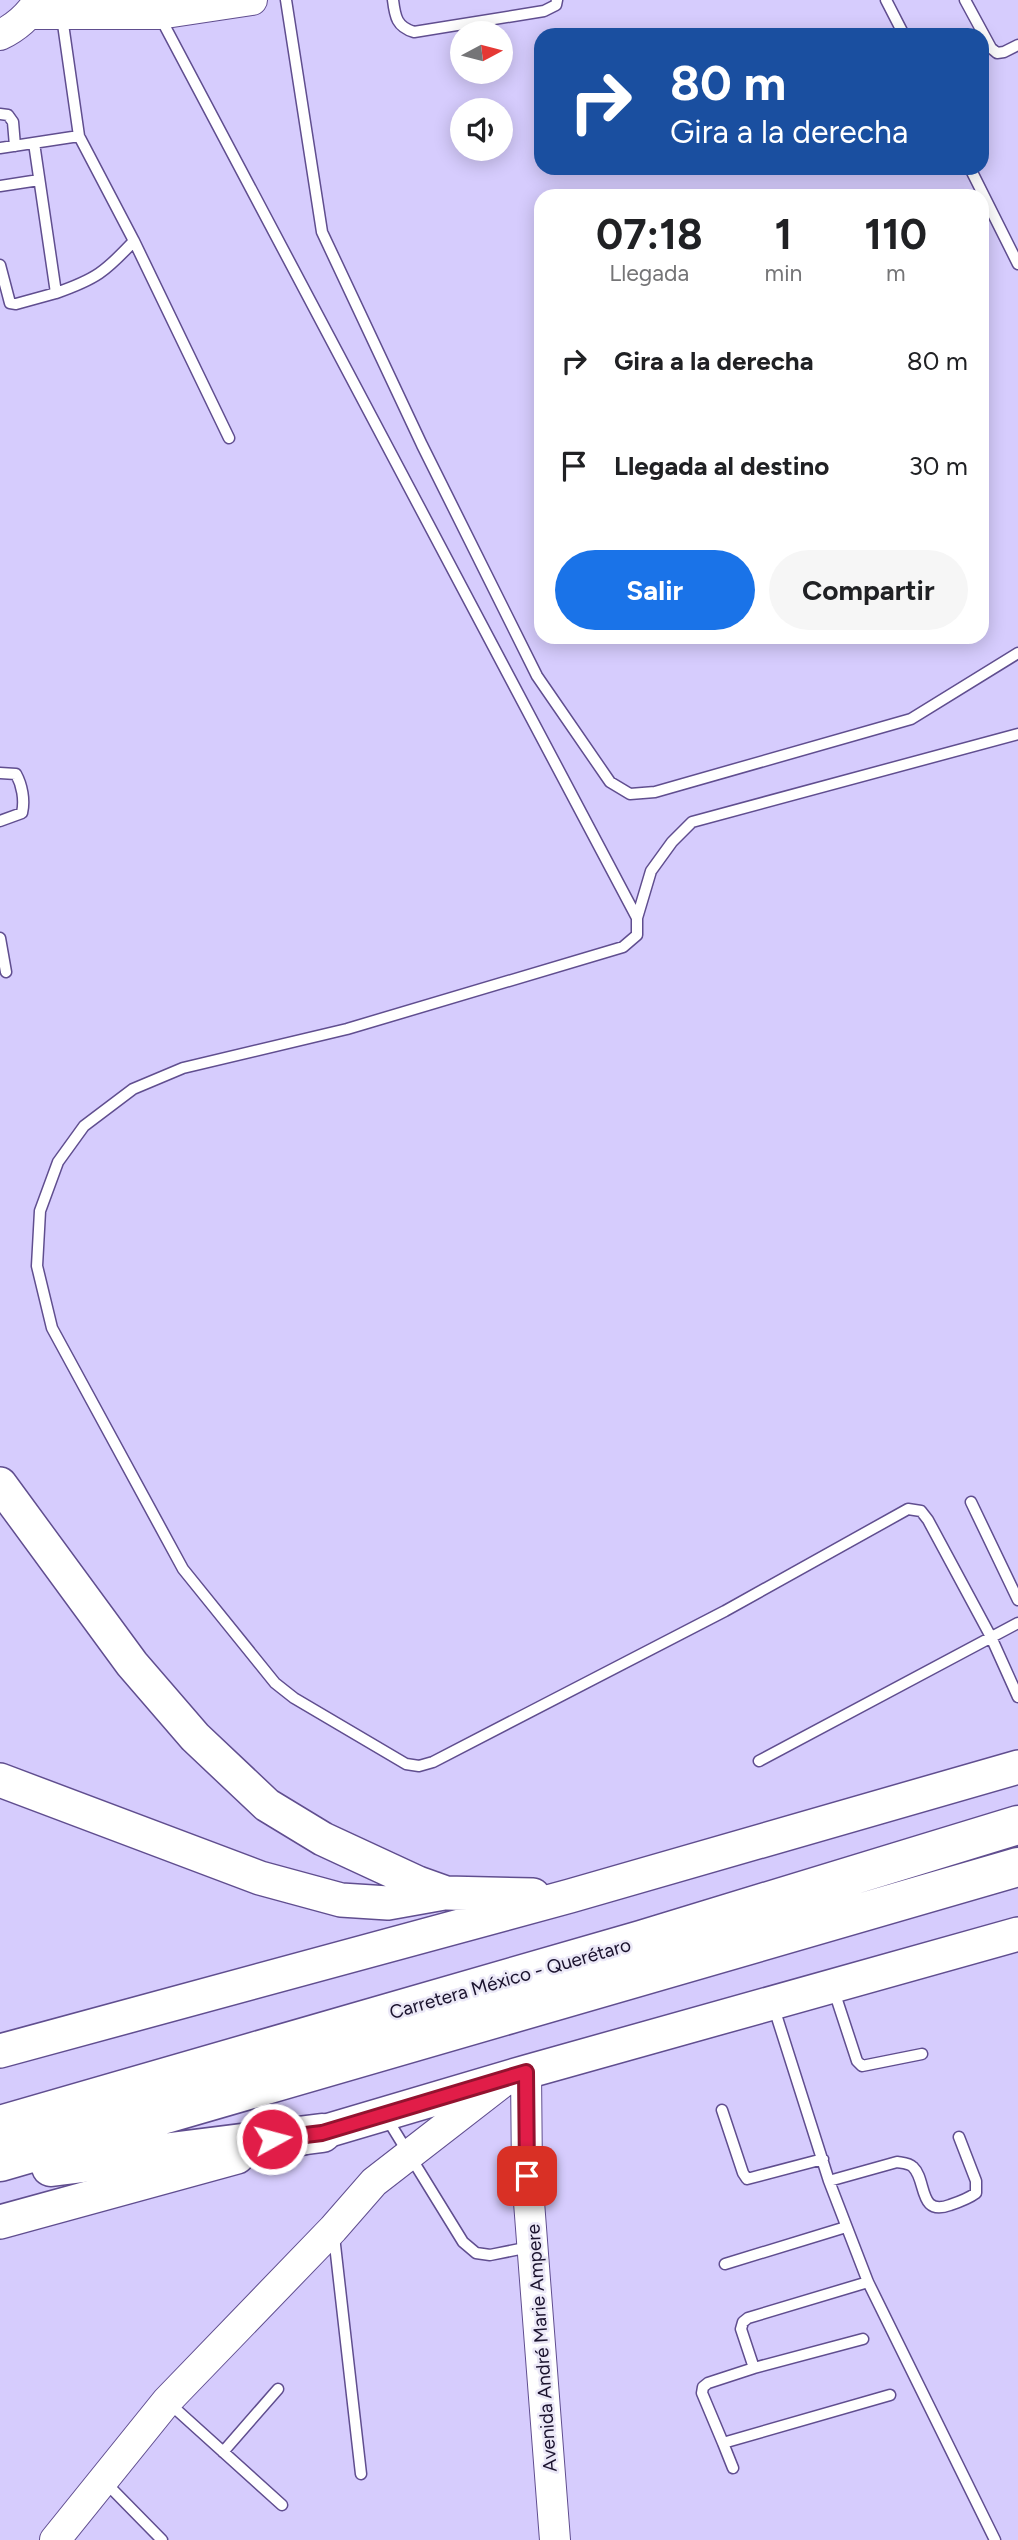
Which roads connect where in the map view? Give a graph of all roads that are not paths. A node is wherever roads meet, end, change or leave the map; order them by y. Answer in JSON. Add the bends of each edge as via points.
{"nodes":[{"id":1,"x":252,"y":0,"type":"edge"},
{"id":2,"x":286,"y":0,"type":"edge"},
{"id":3,"x":393,"y":0,"type":"edge"},
{"id":4,"x":557,"y":0,"type":"edge"},
{"id":5,"x":886,"y":0,"type":"edge"},
{"id":6,"x":965,"y":0,"type":"edge"},
{"id":7,"x":168,"y":7,"type":"edge"},
{"id":8,"x":44,"y":9,"type":"edge"},
{"id":9,"x":900,"y":28,"type":"edge"},
{"id":10,"x":980,"y":28,"type":"edge"},
{"id":11,"x":0,"y":35,"type":"edge"},
{"id":12,"x":989,"y":44,"type":"edge"},
{"id":13,"x":1018,"y":45,"type":"edge"},
{"id":14,"x":0,"y":114,"type":"edge"},
{"id":15,"x":79,"y":136,"type":"junction"},
{"id":16,"x":34,"y":143,"type":"junction"},
{"id":17,"x":15,"y":146,"type":"junction"},
{"id":18,"x":0,"y":148,"type":"edge"},
{"id":19,"x":38,"y":180,"type":"junction"},
{"id":20,"x":0,"y":186,"type":"edge"},
{"id":21,"x":989,"y":206,"type":"edge"},
{"id":22,"x":134,"y":241,"type":"junction"},
{"id":23,"x":1018,"y":264,"type":"edge"},
{"id":24,"x":0,"y":265,"type":"edge"},
{"id":25,"x":56,"y":293,"type":"junction"},
{"id":26,"x":229,"y":438,"type":"dead end"},
{"id":27,"x":1018,"y":653,"type":"edge"},
{"id":28,"x":1018,"y":734,"type":"edge"},
{"id":29,"x":0,"y":773,"type":"edge"},
{"id":30,"x":0,"y":821,"type":"edge"},
{"id":31,"x":637,"y":918,"type":"junction"},
{"id":32,"x":0,"y":938,"type":"edge"},
{"id":33,"x":6,"y":972,"type":"dead end"},
{"id":34,"x":0,"y":1484,"type":"edge"},
{"id":35,"x":971,"y":1502,"type":"dead end"},
{"id":36,"x":1018,"y":1600,"type":"edge"},
{"id":37,"x":1018,"y":1623,"type":"edge"},
{"id":38,"x":991,"y":1637,"type":"junction"},
{"id":39,"x":1018,"y":1697,"type":"edge"},
{"id":40,"x":759,"y":1761,"type":"dead end"},
{"id":41,"x":1018,"y":1767,"type":"edge"},
{"id":42,"x":0,"y":1780,"type":"edge"},
{"id":43,"x":1018,"y":1825,"type":"edge"},
{"id":44,"x":1018,"y":1867,"type":"edge"},
{"id":45,"x":446,"y":1893,"type":"junction"},
{"id":46,"x":570,"y":1896,"type":"junction"},
{"id":47,"x":1018,"y":1934,"type":"edge"},
{"id":48,"x":832,"y":1985,"type":"junction"},
{"id":49,"x":772,"y":2002,"type":"junction"},
{"id":50,"x":0,"y":2051,"type":"edge"},
{"id":51,"x":922,"y":2054,"type":"dead end"},
{"id":52,"x":518,"y":2074,"type":"junction"},
{"id":53,"x":722,"y":2110,"type":"dead end"},
{"id":54,"x":385,"y":2115,"type":"junction"},
{"id":55,"x":0,"y":2125,"type":"edge"},
{"id":56,"x":322,"y":2133,"type":"junction"},
{"id":57,"x":959,"y":2137,"type":"dead end"},
{"id":58,"x":408,"y":2155,"type":"junction"},
{"id":59,"x":823,"y":2159,"type":"junction"},
{"id":60,"x":0,"y":2162,"type":"edge"},
{"id":61,"x":0,"y":2174,"type":"edge"},
{"id":62,"x":830,"y":2181,"type":"junction"},
{"id":63,"x":0,"y":2222,"type":"edge"},
{"id":64,"x":846,"y":2227,"type":"junction"},
{"id":65,"x":333,"y":2229,"type":"junction"},
{"id":66,"x":533,"y":2247,"type":"junction"},
{"id":67,"x":725,"y":2264,"type":"dead end"},
{"id":68,"x":868,"y":2282,"type":"junction"},
{"id":69,"x":863,"y":2339,"type":"dead end"},
{"id":70,"x":754,"y":2368,"type":"junction"},
{"id":71,"x":278,"y":2389,"type":"dead end"},
{"id":72,"x":890,"y":2395,"type":"dead end"},
{"id":73,"x":167,"y":2401,"type":"junction"},
{"id":74,"x":723,"y":2443,"type":"junction"},
{"id":75,"x":223,"y":2452,"type":"junction"},
{"id":76,"x":733,"y":2468,"type":"dead end"},
{"id":77,"x":361,"y":2474,"type":"dead end"},
{"id":78,"x":103,"y":2480,"type":"junction"},
{"id":79,"x":282,"y":2505,"type":"dead end"},
{"id":80,"x":55,"y":2540,"type":"edge"},
{"id":81,"x":162,"y":2540,"type":"edge"},
{"id":82,"x":555,"y":2540,"type":"edge"},
{"id":83,"x":995,"y":2540,"type":"edge"}],
"edges":[{"from":1,"to":7,"type":"main road"},
{"from":2,"to":27,"type":"lane","via":[[322,232],[537,676],[610,782],[630,794],[655,792],[911,719]]},
{"from":3,"to":4,"type":"lane","via":[[395,17],[403,29],[414,32],[544,10]]},
{"from":5,"to":9,"type":"lane"},
{"from":6,"to":10,"type":"lane"},
{"from":7,"to":8,"type":"main road"},
{"from":7,"to":31,"type":"lane","via":[[188,74]]},
{"from":8,"to":11,"type":"main road"},
{"from":8,"to":15,"type":"lane"},
{"from":12,"to":13,"type":"lane","via":[[997,53]]},
{"from":14,"to":17,"type":"lane","via":[[13,122]]},
{"from":15,"to":16,"type":"lane"},
{"from":15,"to":22,"type":"lane"},
{"from":16,"to":17,"type":"lane"},
{"from":16,"to":19,"type":"lane"},
{"from":17,"to":18,"type":"lane"},
{"from":19,"to":20,"type":"lane"},
{"from":19,"to":25,"type":"lane"},
{"from":21,"to":23,"type":"lane"},
{"from":22,"to":25,"type":"lane","via":[[90,281]]},
{"from":22,"to":26,"type":"lane"},
{"from":24,"to":25,"type":"lane","via":[[10,303]]},
{"from":28,"to":31,"type":"lane","via":[[692,822],[651,871]]},
{"from":29,"to":30,"type":"lane","via":[[16,774],[24,805],[22,813]]},
{"from":31,"to":38,"type":"lane","via":[[637,935],[623,947],[348,1029],[183,1068],[134,1089],[84,1126],[58,1162],[40,1211],[37,1266],[52,1328],[183,1569],[275,1683],[406,1764],[419,1766],[445,1755],[725,1611],[908,1509],[921,1511],[928,1520]]},
{"from":32,"to":33,"type":"lane"},
{"from":34,"to":45,"type":"main road","via":[[132,1664],[195,1737],[267,1805],[323,1839]]},
{"from":35,"to":36,"type":"lane"},
{"from":37,"to":38,"type":"lane"},
{"from":38,"to":39,"type":"lane"},
{"from":38,"to":40,"type":"lane"},
{"from":41,"to":46,"type":"main road"},
{"from":42,"to":45,"type":"main road","via":[[260,1878],[341,1900],[388,1903]]},
{"from":43,"to":55,"type":"highway","name":"Carretera México - Querétaro","via":[[641,1940]]},
{"from":44,"to":60,"type":"highway","name":"Carretera México - Querétaro"},
{"from":45,"to":46,"type":"main road"},
{"from":46,"to":50,"type":"main road"},
{"from":47,"to":48,"type":"main road"},
{"from":48,"to":49,"type":"main road"},
{"from":48,"to":51,"type":"lane","via":[[862,2066]]},
{"from":49,"to":52,"type":"main road"},
{"from":49,"to":59,"type":"lane"},
{"from":52,"to":54,"type":"main road"},
{"from":52,"to":58,"type":"main road"},
{"from":52,"to":66,"type":"main road","name":"Avenida André Marie Ampere"},
{"from":53,"to":59,"type":"lane","via":[[747,2179]]},
{"from":54,"to":56,"type":"main road"},
{"from":54,"to":58,"type":"lane"},
{"from":56,"to":61,"type":"highway"},
{"from":56,"to":63,"type":"main road"},
{"from":57,"to":62,"type":"lane","via":[[976,2193],[941,2208],[926,2199],[915,2168],[907,2163]]},
{"from":58,"to":65,"type":"main road","via":[[374,2182]]},
{"from":58,"to":66,"type":"lane","via":[[463,2242],[476,2253]]},
{"from":59,"to":62,"type":"lane"},
{"from":62,"to":64,"type":"lane"},
{"from":64,"to":67,"type":"lane"},
{"from":64,"to":68,"type":"lane"},
{"from":65,"to":73,"type":"main road"},
{"from":65,"to":77,"type":"lane"},
{"from":66,"to":82,"type":"main road","name":"Avenida André Marie Ampere"},
{"from":68,"to":70,"type":"lane","via":[[743,2322],[741,2329]]},
{"from":68,"to":83,"type":"lane"},
{"from":69,"to":70,"type":"lane"},
{"from":70,"to":74,"type":"lane","via":[[703,2387]]},
{"from":71,"to":75,"type":"lane"},
{"from":72,"to":74,"type":"lane"},
{"from":73,"to":75,"type":"lane"},
{"from":73,"to":78,"type":"main road"},
{"from":74,"to":76,"type":"lane"},
{"from":75,"to":79,"type":"lane"},
{"from":78,"to":80,"type":"main road"},
{"from":78,"to":81,"type":"lane"}]}
